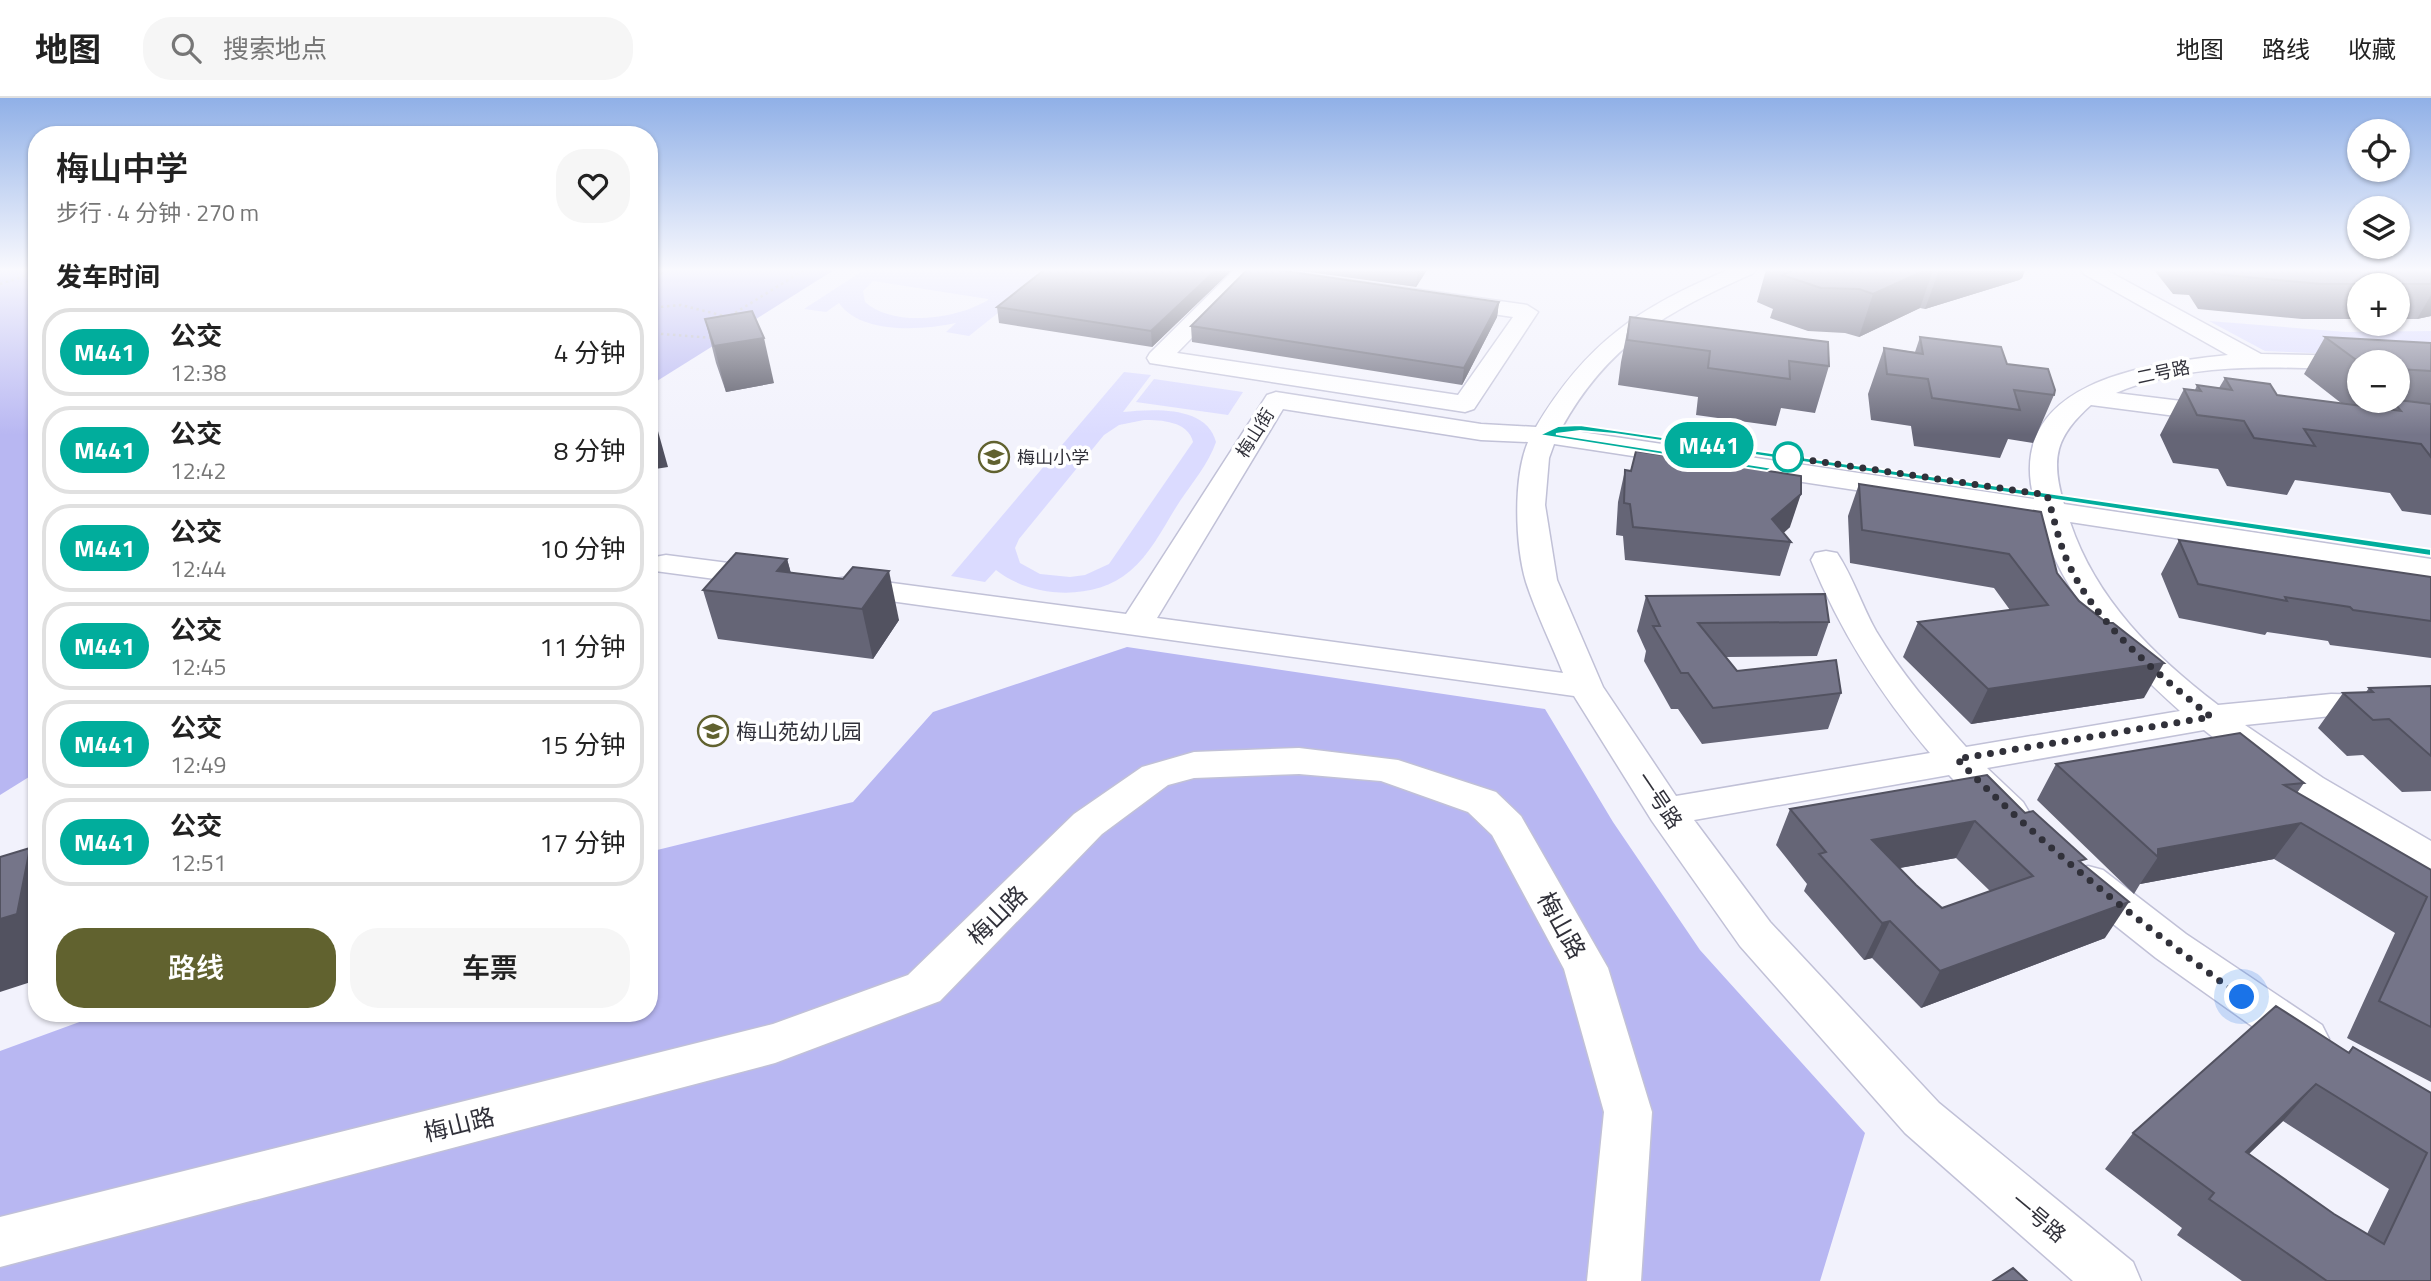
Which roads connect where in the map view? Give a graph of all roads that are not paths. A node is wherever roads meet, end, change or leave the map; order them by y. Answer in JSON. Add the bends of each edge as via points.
{"nodes":[{"id":1,"x":1191,"y":325,"type":"edge"},
{"id":2,"x":1518,"y":325,"type":"edge"},
{"id":3,"x":1637,"y":325,"type":"edge"},
{"id":4,"x":2191,"y":325,"type":"edge"},
{"id":5,"x":2254,"y":360,"type":"junction"},
{"id":6,"x":2347,"y":363,"type":"edge"},
{"id":7,"x":2087,"y":397,"type":"junction"},
{"id":8,"x":1343,"y":398,"type":"junction"},
{"id":9,"x":2252,"y":418,"type":"edge"},
{"id":10,"x":1544,"y":435,"type":"junction"},
{"id":11,"x":2049,"y":503,"type":"junction"},
{"id":12,"x":2431,"y":553,"type":"edge"},
{"id":13,"x":1826,"y":559,"type":"dead end"},
{"id":14,"x":666,"y":565,"type":"dead end"},
{"id":15,"x":2431,"y":568,"type":"edge"},
{"id":16,"x":1136,"y":625,"type":"junction"},
{"id":17,"x":1586,"y":687,"type":"junction"},
{"id":18,"x":2431,"y":707,"type":"edge"},
{"id":19,"x":2211,"y":717,"type":"junction"},
{"id":20,"x":1957,"y":759,"type":"junction"},
{"id":21,"x":1665,"y":811,"type":"junction"},
{"id":22,"x":2431,"y":860,"type":"edge"},
{"id":23,"x":2334,"y":1057,"type":"edge"},
{"id":24,"x":0,"y":1242,"type":"edge"},
{"id":25,"x":1614,"y":1281,"type":"edge"},
{"id":26,"x":2115,"y":1281,"type":"edge"}],
"edges":[{"from":1,"to":8,"type":"street","via":[[1159,358]]},
{"from":2,"to":8,"type":"street","via":[[1465,404]]},
{"from":3,"to":10,"type":"street","name":"一号路","via":[[1603,353],[1570,390]]},
{"from":4,"to":5,"type":"street"},
{"from":5,"to":6,"type":"street","name":"二号路"},
{"from":5,"to":7,"type":"street","name":"二号路","via":[[2175,368],[2112,385]]},
{"from":7,"to":9,"type":"street"},
{"from":7,"to":11,"type":"street","name":"二号路","via":[[2057,422],[2048,438],[2042,475]]},
{"from":8,"to":10,"type":"street","name":"梅山街","via":[[1481,432]]},
{"from":8,"to":16,"type":"street","name":"梅山街","via":[[1276,400]]},
{"from":10,"to":11,"type":"street","name":"梅山街"},
{"from":10,"to":17,"type":"street","name":"一号路","via":[[1535,458],[1531,505],[1541,580]]},
{"from":11,"to":12,"type":"street","name":"梅山街"},
{"from":11,"to":15,"type":"street","name":"梅山街"},
{"from":11,"to":19,"type":"street","name":"二号路","via":[[2073,573],[2103,616],[2149,664]]},
{"from":13,"to":20,"type":"street","via":[[1851,619],[1871,652]]},
{"from":14,"to":16,"type":"street"},
{"from":16,"to":17,"type":"street"},
{"from":17,"to":21,"type":"street","name":"一号路"},
{"from":18,"to":19,"type":"street","via":[[2331,705]]},
{"from":19,"to":20,"type":"street"},
{"from":19,"to":22,"type":"street","name":"二号路","via":[[2321,794]]},
{"from":20,"to":21,"type":"street"},
{"from":20,"to":23,"type":"street","via":[[2047,845],[2171,946]]},
{"from":21,"to":26,"type":"street","name":"一号路","via":[[1755,934],[1922,1118]]},
{"from":24,"to":25,"type":"street","name":"梅山路","via":[[775,1043],[924,988],[1088,824],[1155,776],[1194,765],[1299,761],[1385,768],[1482,802],[1507,827],[1586,968],[1628,1112]]}]}
